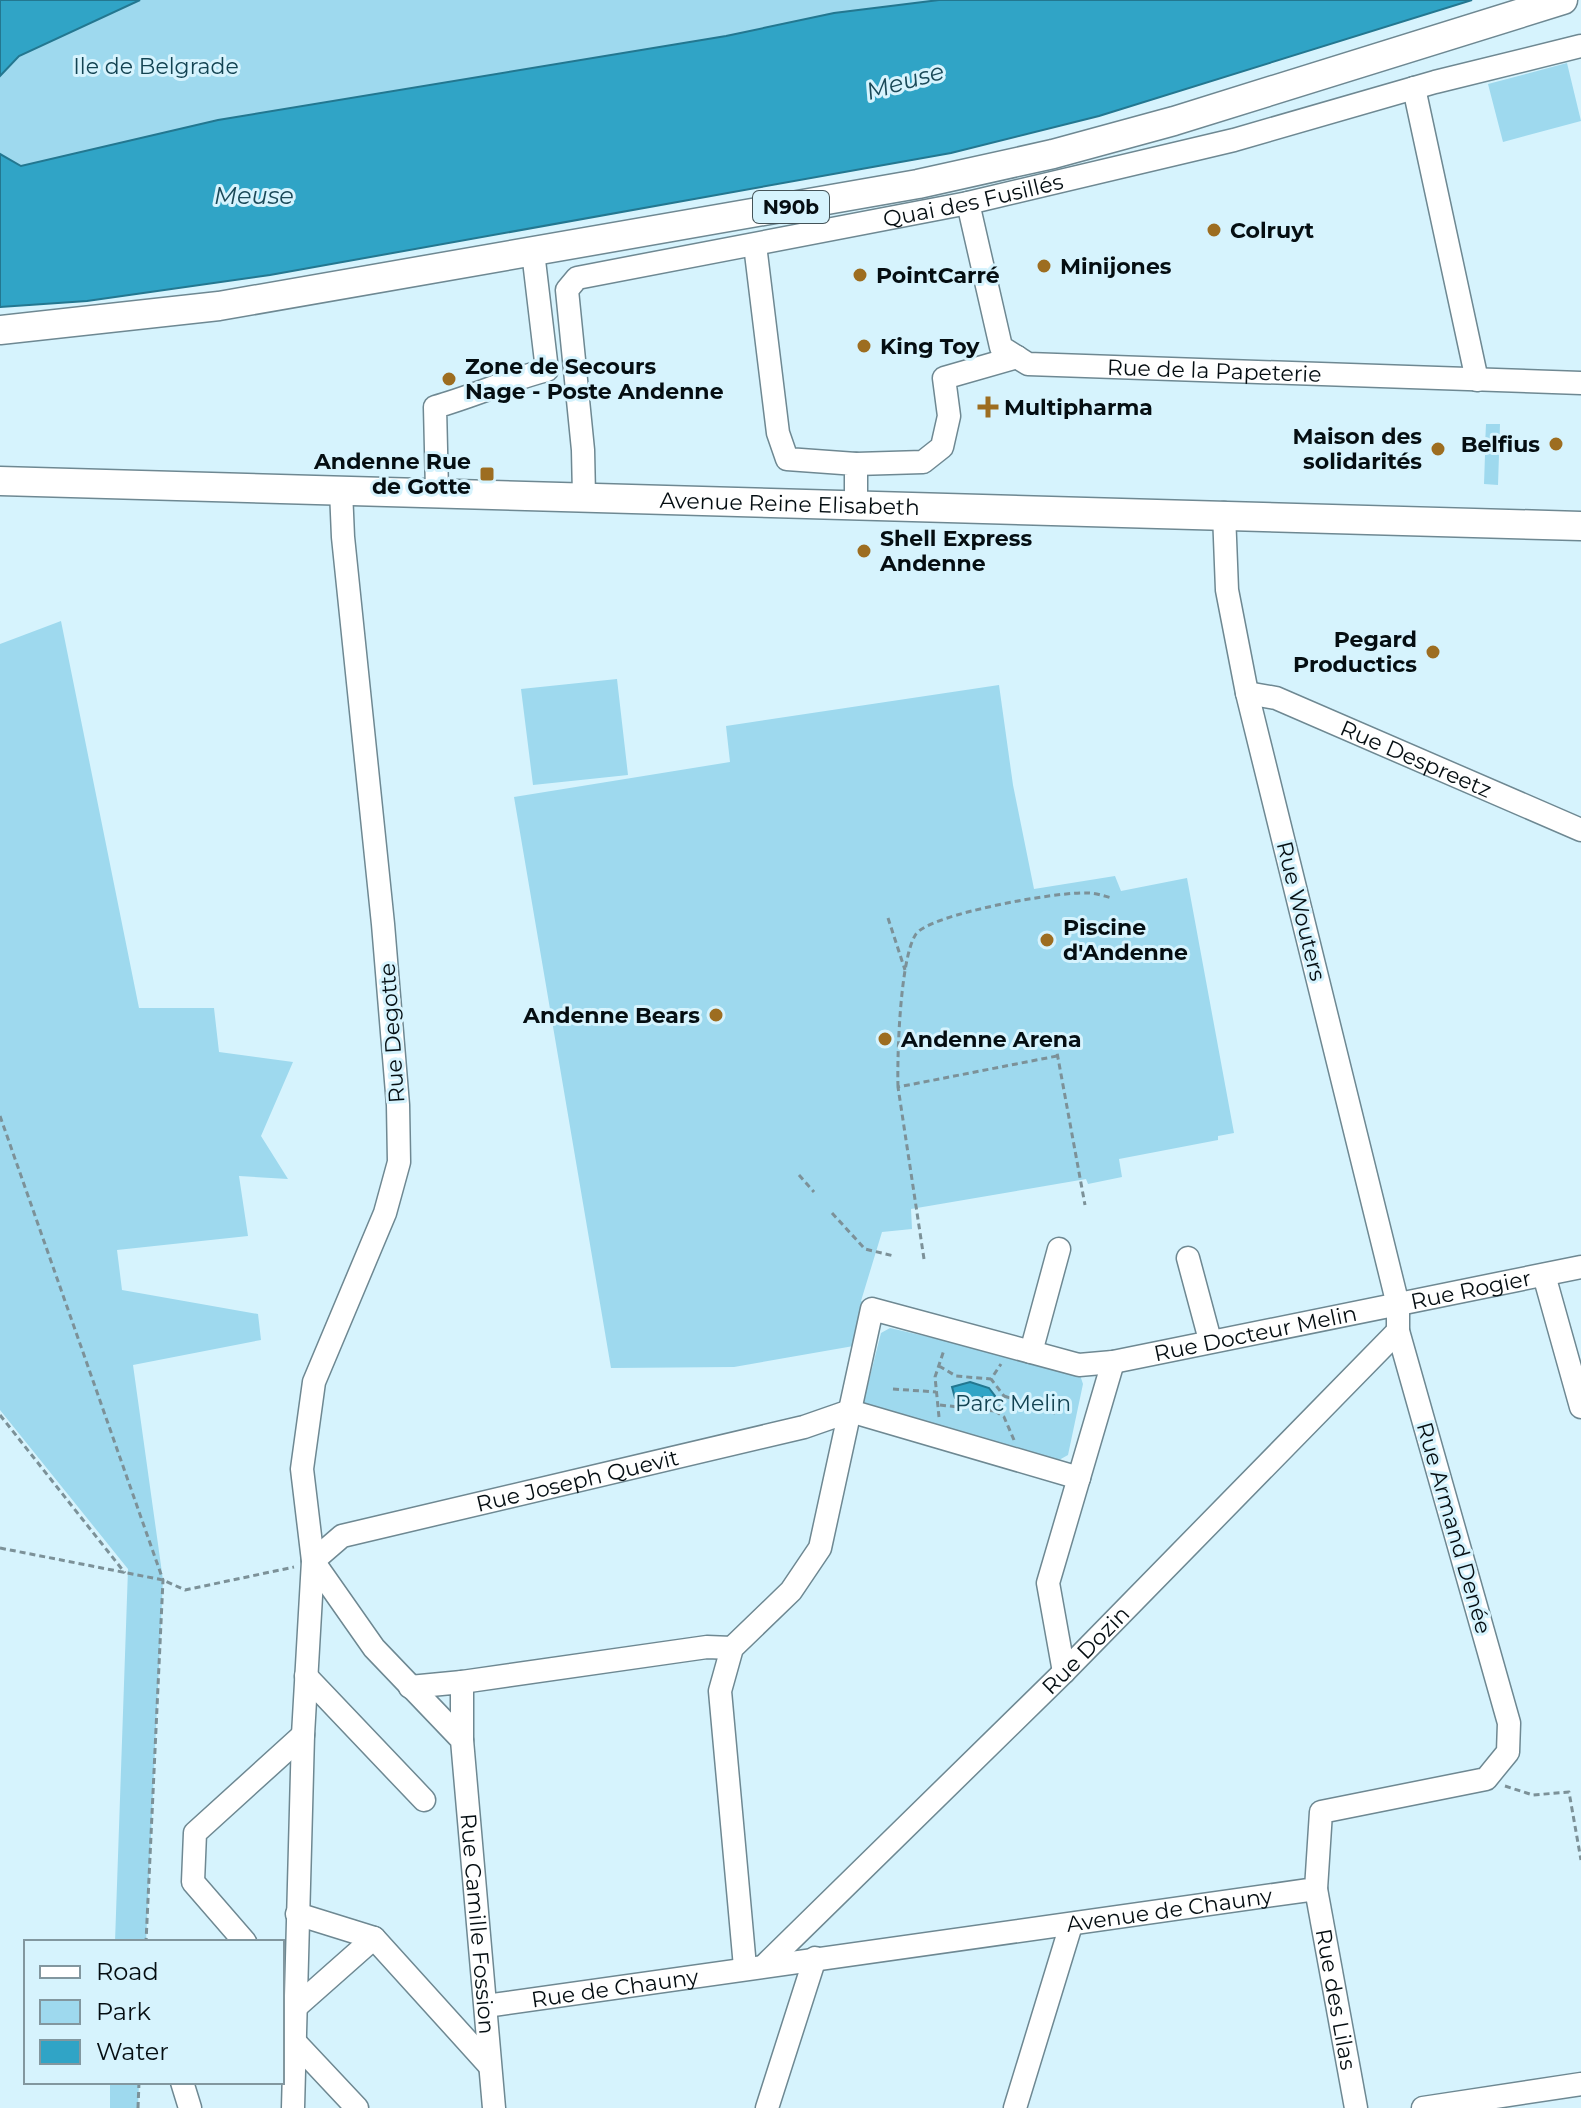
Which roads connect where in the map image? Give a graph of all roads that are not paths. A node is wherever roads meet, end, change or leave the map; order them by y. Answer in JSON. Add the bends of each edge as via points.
{"nodes":[{"id":1,"x":1563,"y":0,"type":"edge"},
{"id":2,"x":1580,"y":52,"type":"edge"},
{"id":3,"x":1414,"y":88,"type":"junction"},
{"id":4,"x":968,"y":203,"type":"junction"},
{"id":5,"x":755,"y":245,"type":"junction"},
{"id":6,"x":533,"y":252,"type":"junction"},
{"id":7,"x":0,"y":330,"type":"edge"},
{"id":8,"x":1017,"y":357,"type":"junction"},
{"id":9,"x":1477,"y":380,"type":"junction"},
{"id":10,"x":1581,"y":383,"type":"edge"},
{"id":11,"x":856,"y":464,"type":"junction"},
{"id":12,"x":0,"y":481,"type":"edge"},
{"id":13,"x":341,"y":490,"type":"junction"},
{"id":14,"x":437,"y":491,"type":"junction"},
{"id":15,"x":584,"y":496,"type":"junction"},
{"id":16,"x":856,"y":504,"type":"junction"},
{"id":17,"x":1224,"y":513,"type":"junction"},
{"id":18,"x":1581,"y":526,"type":"edge"},
{"id":19,"x":1247,"y":693,"type":"junction"},
{"id":20,"x":1581,"y":830,"type":"edge"},
{"id":21,"x":1059,"y":1249,"type":"dead end"},
{"id":22,"x":1188,"y":1258,"type":"dead end"},
{"id":23,"x":1581,"y":1267,"type":"edge"},
{"id":24,"x":1544,"y":1275,"type":"junction"},
{"id":25,"x":1398,"y":1305,"type":"junction"},
{"id":26,"x":1398,"y":1331,"type":"junction"},
{"id":27,"x":1210,"y":1340,"type":"junction"},
{"id":28,"x":1031,"y":1352,"type":"junction"},
{"id":29,"x":1113,"y":1362,"type":"junction"},
{"id":30,"x":1581,"y":1407,"type":"edge"},
{"id":31,"x":850,"y":1411,"type":"junction"},
{"id":32,"x":1079,"y":1478,"type":"junction"},
{"id":33,"x":313,"y":1561,"type":"junction"},
{"id":34,"x":732,"y":1648,"type":"junction"},
{"id":35,"x":1064,"y":1672,"type":"junction"},
{"id":36,"x":306,"y":1676,"type":"junction"},
{"id":37,"x":462,"y":1682,"type":"junction"},
{"id":38,"x":410,"y":1687,"type":"junction"},
{"id":39,"x":303,"y":1735,"type":"junction"},
{"id":40,"x":462,"y":1740,"type":"junction"},
{"id":41,"x":424,"y":1800,"type":"dead end"},
{"id":42,"x":1316,"y":1889,"type":"junction"},
{"id":43,"x":297,"y":1914,"type":"junction"},
{"id":44,"x":1071,"y":1925,"type":"junction"},
{"id":45,"x":374,"y":1938,"type":"junction"},
{"id":46,"x":243,"y":1940,"type":"edge"},
{"id":47,"x":815,"y":1958,"type":"junction"},
{"id":48,"x":755,"y":1965,"type":"junction"},
{"id":49,"x":289,"y":1980,"type":"edge"},
{"id":50,"x":486,"y":2006,"type":"junction"},
{"id":51,"x":296,"y":2007,"type":"junction"},
{"id":52,"x":295,"y":2042,"type":"junction"},
{"id":53,"x":489,"y":2065,"type":"junction"},
{"id":54,"x":183,"y":2084,"type":"edge"},
{"id":55,"x":1581,"y":2084,"type":"edge"},
{"id":56,"x":190,"y":2108,"type":"edge"},
{"id":57,"x":293,"y":2108,"type":"edge"},
{"id":58,"x":357,"y":2108,"type":"edge"},
{"id":59,"x":494,"y":2108,"type":"edge"},
{"id":60,"x":767,"y":2108,"type":"edge"},
{"id":61,"x":1015,"y":2108,"type":"edge"},
{"id":62,"x":1356,"y":2108,"type":"edge"},
{"id":63,"x":1423,"y":2108,"type":"edge"}],
"edges":[{"from":1,"to":6,"type":"main road","number":"N90b","via":[[1053,154],[918,184]]},
{"from":2,"to":3,"type":"street","name":"Quai des Fusillés"},
{"from":3,"to":4,"type":"street","name":"Quai des Fusillés","via":[[1234,140]]},
{"from":3,"to":9,"type":"street"},
{"from":4,"to":5,"type":"street","name":"Quai des Fusillés"},
{"from":4,"to":8,"type":"street","via":[[1001,347]]},
{"from":5,"to":11,"type":"street","via":[[778,433],[787,459]]},
{"from":5,"to":15,"type":"street","name":"Quai des Fusillés","via":[[577,278],[567,290]]},
{"from":6,"to":7,"type":"main road","number":"N90b","via":[[219,306]]},
{"from":6,"to":14,"type":"street","via":[[547,370],[435,407]]},
{"from":8,"to":9,"type":"street","name":"Rue de la Papeterie","via":[[1028,364]]},
{"from":8,"to":11,"type":"street","via":[[944,378],[949,416],[942,447],[923,462]]},
{"from":9,"to":10,"type":"street","name":"Rue de la Papeterie"},
{"from":11,"to":16,"type":"street"},
{"from":12,"to":13,"type":"main road","name":"Avenue Reine Elisabeth"},
{"from":13,"to":14,"type":"main road","name":"Avenue Reine Elisabeth"},
{"from":13,"to":33,"type":"street","name":"Rue Degotte","via":[[383,924],[399,1162],[385,1213],[314,1382],[302,1469]]},
{"from":14,"to":15,"type":"main road","name":"Avenue Reine Elisabeth"},
{"from":15,"to":16,"type":"main road","name":"Avenue Reine Elisabeth"},
{"from":16,"to":17,"type":"main road","name":"Avenue Reine Elisabeth"},
{"from":17,"to":18,"type":"main road","name":"Avenue Reine Elisabeth"},
{"from":17,"to":19,"type":"street","name":"Rue Wouters","via":[[1227,590]]},
{"from":19,"to":20,"type":"street","name":"Rue Despreetz","via":[[1276,698]]},
{"from":19,"to":25,"type":"street","name":"Rue Wouters"},
{"from":21,"to":28,"type":"street"},
{"from":22,"to":27,"type":"street"},
{"from":23,"to":24,"type":"street","name":"Rue Rogier"},
{"from":24,"to":25,"type":"street","name":"Rue Rogier"},
{"from":24,"to":30,"type":"street","name":"Rue Rogier"},
{"from":25,"to":26,"type":"street","name":"Rue Armand Denée"},
{"from":25,"to":27,"type":"street","name":"Rue Docteur Melin"},
{"from":26,"to":35,"type":"street","name":"Rue Dozin"},
{"from":26,"to":42,"type":"street","name":"Rue Armand Denée","via":[[1509,1723],[1508,1752],[1486,1779],[1321,1812]]},
{"from":27,"to":29,"type":"street","name":"Rue Docteur Melin"},
{"from":28,"to":29,"type":"street","name":"Rue Docteur Melin","via":[[1079,1365]]},
{"from":28,"to":31,"type":"street","name":"Rue Docteur Melin","via":[[872,1309]]},
{"from":29,"to":32,"type":"street"},
{"from":31,"to":32,"type":"street"},
{"from":31,"to":33,"type":"street","name":"Rue Joseph Quevit","via":[[804,1427],[342,1536]]},
{"from":31,"to":34,"type":"street","via":[[820,1548],[791,1591]]},
{"from":32,"to":35,"type":"street","via":[[1048,1583]]},
{"from":33,"to":36,"type":"street","name":"Rue Degotte"},
{"from":33,"to":38,"type":"street","via":[[374,1648]]},
{"from":34,"to":37,"type":"street","via":[[707,1647]]},
{"from":34,"to":48,"type":"street","via":[[720,1691]]},
{"from":35,"to":48,"type":"street","name":"Rue Dozin"},
{"from":36,"to":39,"type":"street","name":"Rue Degotte"},
{"from":36,"to":41,"type":"street"},
{"from":37,"to":38,"type":"street"},
{"from":37,"to":40,"type":"street","name":"Rue Camille Fossion"},
{"from":38,"to":40,"type":"street"},
{"from":39,"to":43,"type":"street","name":"Rue Degotte"},
{"from":39,"to":46,"type":"street","via":[[195,1833],[193,1882]]},
{"from":40,"to":50,"type":"street","name":"Rue Camille Fossion"},
{"from":42,"to":44,"type":"street","name":"Avenue de Chauny"},
{"from":42,"to":62,"type":"street","name":"Rue des Lilas"},
{"from":43,"to":45,"type":"street"},
{"from":43,"to":49,"type":"street","name":"Rue Degotte"},
{"from":44,"to":47,"type":"street","name":"Avenue de Chauny"},
{"from":44,"to":61,"type":"street"},
{"from":45,"to":51,"type":"street"},
{"from":45,"to":53,"type":"street"},
{"from":47,"to":48,"type":"street","name":"Avenue de Chauny"},
{"from":47,"to":60,"type":"street"},
{"from":48,"to":50,"type":"street","name":"Rue de Chauny"},
{"from":49,"to":51,"type":"street","name":"Rue Degotte"},
{"from":50,"to":53,"type":"street","name":"Rue Camille Fossion"},
{"from":51,"to":52,"type":"street","name":"Rue Degotte"},
{"from":52,"to":57,"type":"street","name":"Rue Degotte"},
{"from":52,"to":58,"type":"street"},
{"from":53,"to":59,"type":"street","name":"Rue Camille Fossion"},
{"from":54,"to":56,"type":"street"},
{"from":55,"to":63,"type":"street"}]}
